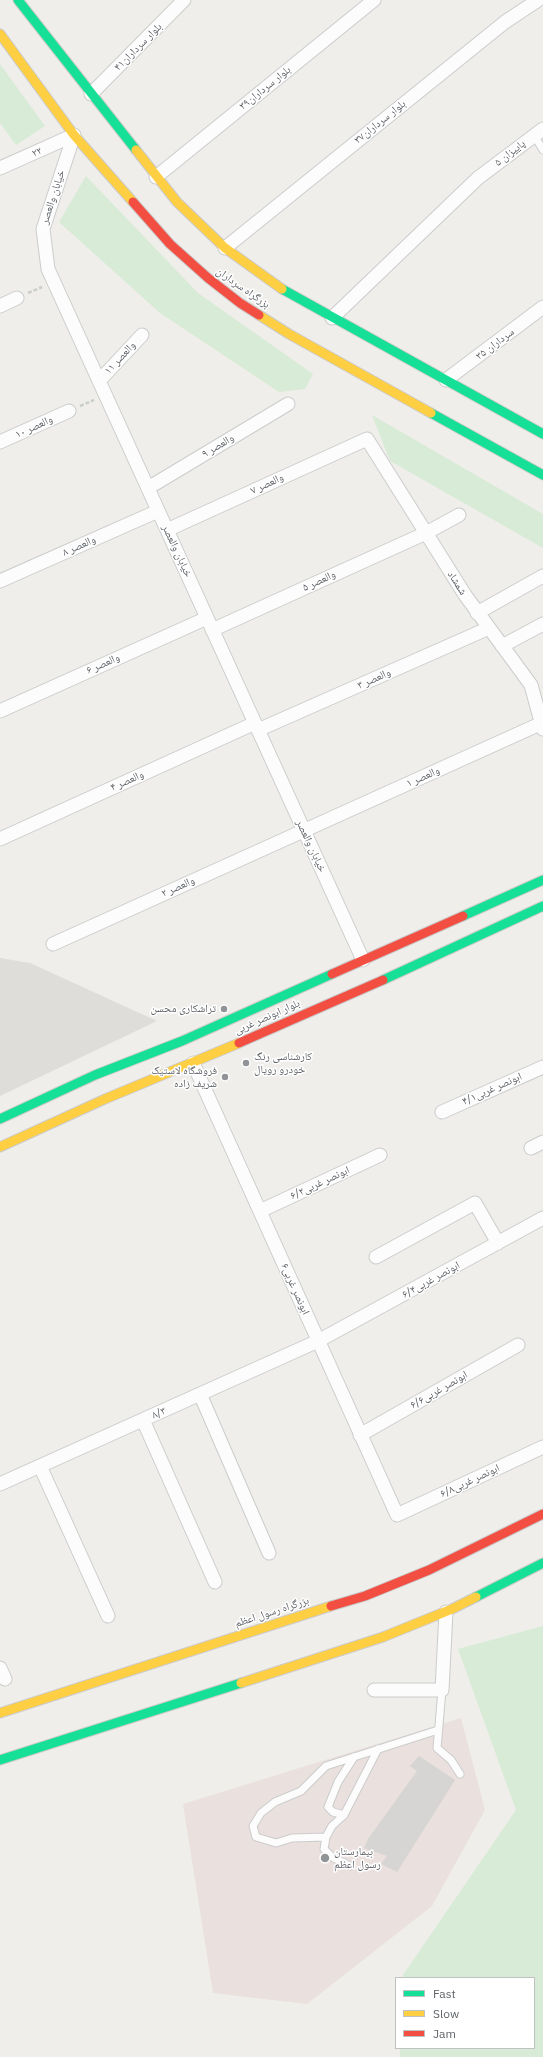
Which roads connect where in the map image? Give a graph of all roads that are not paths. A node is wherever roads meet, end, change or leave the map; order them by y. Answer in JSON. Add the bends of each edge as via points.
{"nodes":[{"id":1,"x":18,"y":0,"type":"edge"},
{"id":2,"x":184,"y":0,"type":"edge"},
{"id":3,"x":374,"y":0,"type":"edge"},
{"id":4,"x":538,"y":0,"type":"edge"},
{"id":5,"x":0,"y":34,"type":"edge"},
{"id":6,"x":91,"y":94,"type":"junction"},
{"id":7,"x":538,"y":132,"type":"edge"},
{"id":8,"x":74,"y":136,"type":"junction"},
{"id":9,"x":543,"y":150,"type":"edge"},
{"id":10,"x":0,"y":168,"type":"edge"},
{"id":11,"x":156,"y":177,"type":"junction"},
{"id":12,"x":225,"y":248,"type":"junction"},
{"id":13,"x":17,"y":298,"type":"road end"},
{"id":14,"x":0,"y":306,"type":"edge"},
{"id":15,"x":543,"y":308,"type":"edge"},
{"id":16,"x":332,"y":318,"type":"junction"},
{"id":17,"x":142,"y":335,"type":"dead end"},
{"id":18,"x":446,"y":380,"type":"junction"},
{"id":19,"x":99,"y":381,"type":"junction"},
{"id":20,"x":288,"y":404,"type":"dead end"},
{"id":21,"x":69,"y":411,"type":"road end"},
{"id":22,"x":543,"y":434,"type":"edge"},
{"id":23,"x":367,"y":438,"type":"joint"},
{"id":24,"x":0,"y":442,"type":"edge"},
{"id":25,"x":543,"y":475,"type":"edge"},
{"id":26,"x":148,"y":488,"type":"junction"},
{"id":27,"x":158,"y":511,"type":"junction"},
{"id":28,"x":459,"y":515,"type":"dead end"},
{"id":29,"x":167,"y":530,"type":"junction"},
{"id":30,"x":426,"y":533,"type":"junction"},
{"id":31,"x":543,"y":576,"type":"edge"},
{"id":32,"x":0,"y":581,"type":"edge"},
{"id":33,"x":478,"y":613,"type":"junction"},
{"id":34,"x":207,"y":618,"type":"junction"},
{"id":35,"x":543,"y":624,"type":"edge"},
{"id":36,"x":489,"y":628,"type":"junction"},
{"id":37,"x":212,"y":630,"type":"junction"},
{"id":38,"x":502,"y":646,"type":"junction"},
{"id":39,"x":0,"y":711,"type":"edge"},
{"id":40,"x":257,"y":726,"type":"junction"},
{"id":41,"x":542,"y":726,"type":"edge"},
{"id":42,"x":304,"y":830,"type":"junction"},
{"id":43,"x":0,"y":839,"type":"edge"},
{"id":44,"x":543,"y":880,"type":"edge"},
{"id":45,"x":543,"y":906,"type":"edge"},
{"id":46,"x":53,"y":944,"type":"dead end"},
{"id":47,"x":363,"y":960,"type":"junction"},
{"id":48,"x":193,"y":1063,"type":"junction"},
{"id":49,"x":543,"y":1067,"type":"edge"},
{"id":50,"x":442,"y":1112,"type":"dead end"},
{"id":51,"x":0,"y":1119,"type":"edge"},
{"id":52,"x":543,"y":1142,"type":"edge"},
{"id":53,"x":0,"y":1147,"type":"edge"},
{"id":54,"x":531,"y":1148,"type":"dead end"},
{"id":55,"x":380,"y":1155,"type":"dead end"},
{"id":56,"x":260,"y":1211,"type":"junction"},
{"id":57,"x":543,"y":1218,"type":"edge"},
{"id":58,"x":498,"y":1243,"type":"junction"},
{"id":59,"x":376,"y":1257,"type":"dead end"},
{"id":60,"x":318,"y":1341,"type":"junction"},
{"id":61,"x":518,"y":1345,"type":"dead end"},
{"id":62,"x":200,"y":1394,"type":"junction"},
{"id":63,"x":143,"y":1420,"type":"junction"},
{"id":64,"x":360,"y":1435,"type":"junction"},
{"id":65,"x":543,"y":1447,"type":"edge"},
{"id":66,"x":40,"y":1466,"type":"junction"},
{"id":67,"x":0,"y":1484,"type":"edge"},
{"id":68,"x":543,"y":1514,"type":"edge"},
{"id":69,"x":397,"y":1515,"type":"joint"},
{"id":70,"x":269,"y":1553,"type":"dead end"},
{"id":71,"x":543,"y":1563,"type":"edge"},
{"id":72,"x":215,"y":1582,"type":"dead end"},
{"id":73,"x":446,"y":1612,"type":"junction"},
{"id":74,"x":108,"y":1616,"type":"dead end"},
{"id":75,"x":374,"y":1690,"type":"dead end"},
{"id":76,"x":442,"y":1690,"type":"junction"},
{"id":77,"x":0,"y":1713,"type":"edge"},
{"id":78,"x":438,"y":1730,"type":"junction"},
{"id":79,"x":378,"y":1749,"type":"junction"},
{"id":80,"x":354,"y":1758,"type":"junction"},
{"id":81,"x":0,"y":1760,"type":"edge"},
{"id":82,"x":460,"y":1774,"type":"dead end"},
{"id":83,"x":344,"y":1815,"type":"junction"},
{"id":84,"x":326,"y":1837,"type":"junction"},
{"id":85,"x":350,"y":1866,"type":"dead end"}],
"edges":[{"from":1,"to":6,"type":"main road","name":"بزرگراه سرداران"},
{"from":2,"to":6,"type":"street","name":"بلوار سرداران۴۱"},
{"from":3,"to":11,"type":"street","name":"بلوار سرداران۳۹"},
{"from":4,"to":12,"type":"street","name":"بلوار سرداران۳۷","via":[[505,22]]},
{"from":5,"to":8,"type":"main road","name":"بزرگراه سرداران"},
{"from":6,"to":11,"type":"main road","name":"بزرگراه سرداران"},
{"from":7,"to":9,"type":"lane"},
{"from":7,"to":16,"type":"street","name":"پاییزان ۵","via":[[478,178]]},
{"from":8,"to":10,"type":"street","name":"۲۲"},
{"from":8,"to":19,"type":"street","name":"خیابان والعصر","via":[[43,229],[48,269]]},
{"from":8,"to":25,"type":"main road","name":"بزرگراه سرداران","via":[[170,244],[240,303],[358,374]]},
{"from":11,"to":12,"type":"main road","name":"بزرگراه سرداران","via":[[205,231]]},
{"from":12,"to":16,"type":"main road","name":"بزرگراه سرداران","via":[[261,275]]},
{"from":13,"to":14,"type":"street"},
{"from":15,"to":18,"type":"street","name":"سرداران ۳۵"},
{"from":16,"to":18,"type":"main road","name":"بزرگراه سرداران"},
{"from":17,"to":19,"type":"street","name":"والعصر ۱۱"},
{"from":18,"to":22,"type":"main road","name":"بزرگراه سرداران"},
{"from":19,"to":26,"type":"street","name":"خیابان والعصر"},
{"from":20,"to":26,"type":"street","name":"والعصر ۹"},
{"from":21,"to":24,"type":"street","name":"والعصر ۱۰"},
{"from":23,"to":29,"type":"street","name":"والعصر ۷"},
{"from":23,"to":30,"type":"street","name":"شمشاد"},
{"from":26,"to":27,"type":"street","name":"خیابان والعصر"},
{"from":27,"to":29,"type":"street","name":"خیابان والعصر"},
{"from":27,"to":32,"type":"street","name":"والعصر ۸"},
{"from":28,"to":30,"type":"street","name":"والعصر ۵"},
{"from":29,"to":34,"type":"street","name":"خیابان والعصر"},
{"from":30,"to":33,"type":"street","name":"شمشاد"},
{"from":30,"to":37,"type":"street","name":"والعصر ۵"},
{"from":31,"to":33,"type":"street"},
{"from":33,"to":36,"type":"street","name":"شمشاد"},
{"from":34,"to":37,"type":"street","name":"خیابان والعصر"},
{"from":34,"to":39,"type":"street","name":"والعصر ۶"},
{"from":35,"to":38,"type":"street"},
{"from":36,"to":38,"type":"street","name":"شمشاد"},
{"from":36,"to":40,"type":"street","name":"والعصر ۳"},
{"from":37,"to":40,"type":"street","name":"خیابان والعصر"},
{"from":38,"to":41,"type":"street","name":"شمشاد","via":[[530,685]]},
{"from":40,"to":42,"type":"street","name":"خیابان والعصر"},
{"from":40,"to":43,"type":"street","name":"والعصر ۴"},
{"from":41,"to":42,"type":"street","name":"والعصر ۱"},
{"from":42,"to":46,"type":"street","name":"والعصر ۲"},
{"from":42,"to":47,"type":"street","name":"خیابان والعصر"},
{"from":44,"to":47,"type":"main road","name":"بلوار ابونصر غربی"},
{"from":45,"to":48,"type":"main road","name":"بلوار ابونصر غربی"},
{"from":47,"to":51,"type":"main road","name":"بلوار ابونصر غربی","via":[[182,1041],[95,1075]]},
{"from":48,"to":53,"type":"main road","name":"بلوار ابونصر غربی","via":[[105,1099]]},
{"from":48,"to":56,"type":"street","name":"۶ابونصر غربی"},
{"from":49,"to":50,"type":"street","name":"۴/۱ابونصر غربی"},
{"from":52,"to":54,"type":"street"},
{"from":55,"to":56,"type":"street","name":"۶/۲ابونصر غربی"},
{"from":56,"to":60,"type":"street","name":"۶ابونصر غربی"},
{"from":57,"to":58,"type":"street","name":"۶/۴ابونصر غربی"},
{"from":58,"to":59,"type":"street","via":[[475,1203]]},
{"from":58,"to":60,"type":"street","name":"۶/۴ابونصر غربی"},
{"from":60,"to":62,"type":"street","name":"۸/۳"},
{"from":60,"to":64,"type":"street","name":"۶ابونصر غربی"},
{"from":61,"to":64,"type":"street","name":"۶/۶ابونصر غربی"},
{"from":62,"to":63,"type":"street","name":"۸/۳"},
{"from":62,"to":70,"type":"street"},
{"from":63,"to":66,"type":"street","name":"۸/۳"},
{"from":63,"to":72,"type":"street"},
{"from":64,"to":69,"type":"street","name":"۶ابونصر غربی"},
{"from":65,"to":69,"type":"street","name":"۶/۸ابونصر غربی"},
{"from":66,"to":67,"type":"street","name":"۸/۳"},
{"from":66,"to":74,"type":"street"},
{"from":68,"to":77,"type":"main road","name":"بزرگراه رسول اعظم","via":[[429,1570],[365,1596]]},
{"from":71,"to":73,"type":"main road"},
{"from":73,"to":76,"type":"street"},
{"from":73,"to":81,"type":"main road","via":[[383,1637]]},
{"from":75,"to":76,"type":"street"},
{"from":76,"to":78,"type":"lane"},
{"from":78,"to":79,"type":"lane"},
{"from":78,"to":82,"type":"lane","via":[[437,1748],[451,1760]]},
{"from":79,"to":80,"type":"lane"},
{"from":79,"to":83,"type":"lane"},
{"from":80,"to":83,"type":"lane","via":[[338,1782],[328,1807],[333,1812]]},
{"from":80,"to":84,"type":"lane","via":[[326,1766],[301,1791],[275,1802],[261,1813],[253,1826],[256,1837],[276,1843],[292,1838]]},
{"from":83,"to":84,"type":"lane","via":[[332,1826]]},
{"from":84,"to":85,"type":"lane","via":[[324,1849],[332,1857]]}]}
